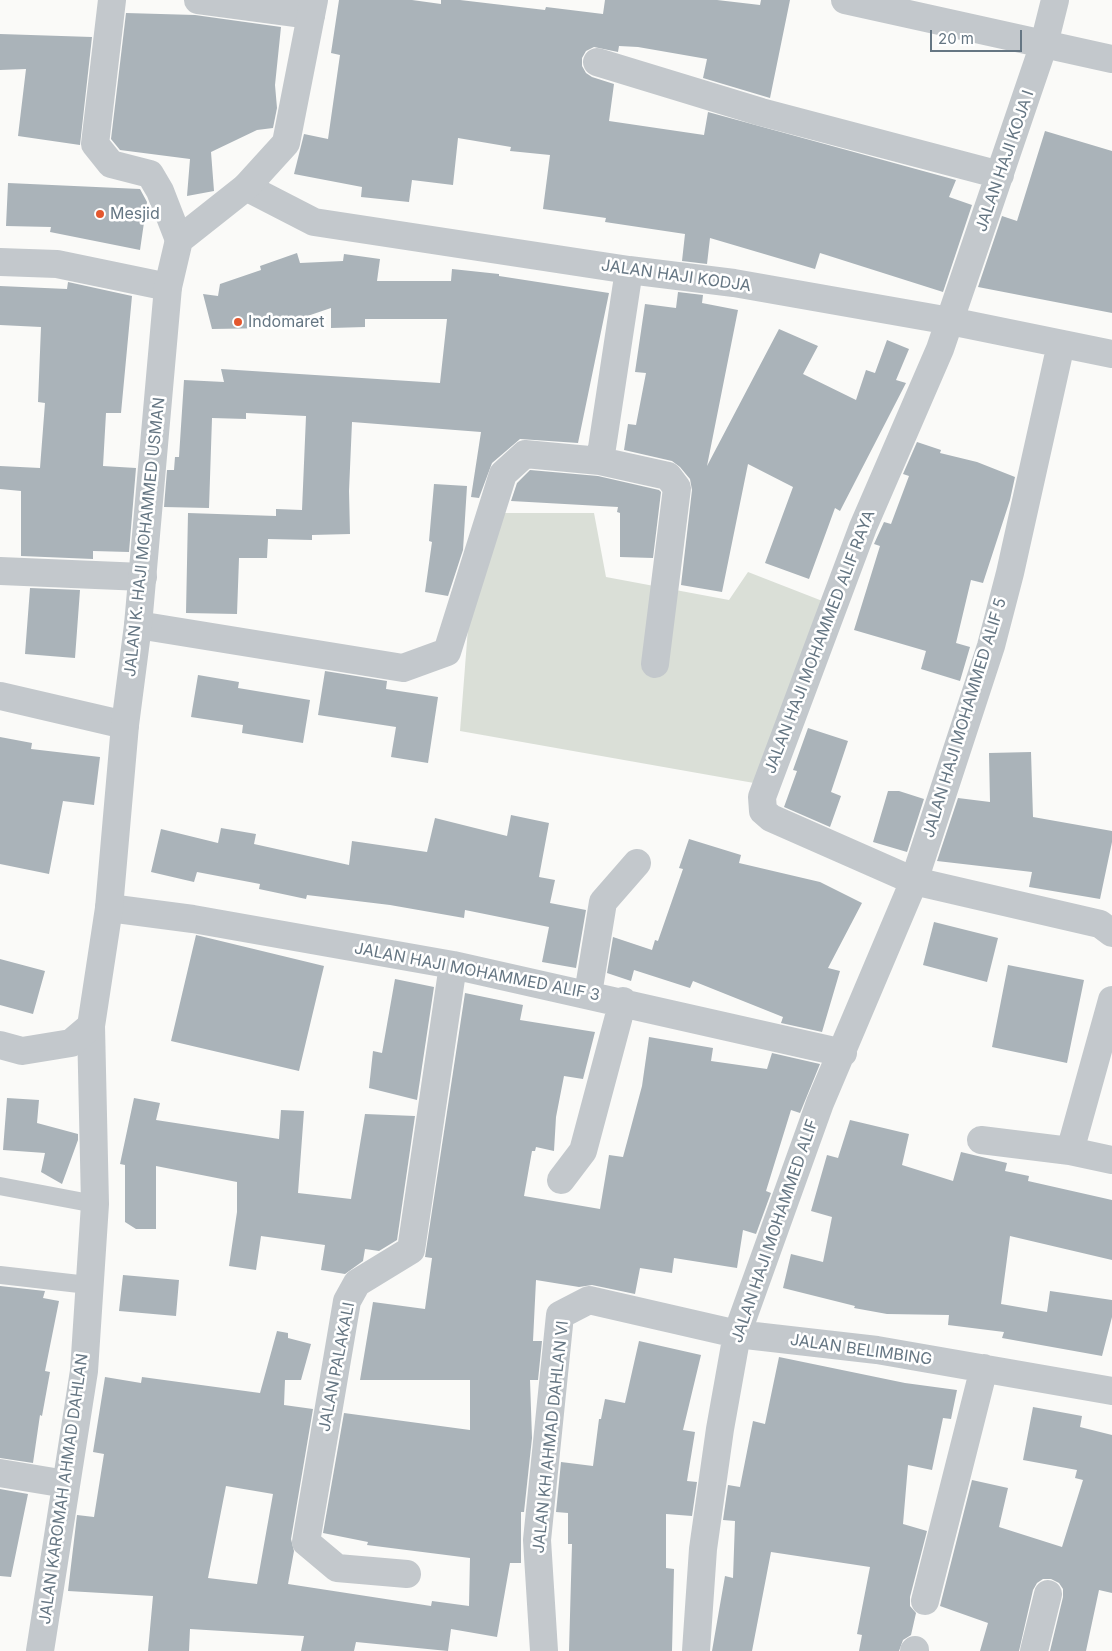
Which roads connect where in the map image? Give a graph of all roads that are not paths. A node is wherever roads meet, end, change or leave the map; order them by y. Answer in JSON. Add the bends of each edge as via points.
{"nodes":[{"id":1,"x":112,"y":0,"type":"edge"},
{"id":2,"x":198,"y":0,"type":"edge"},
{"id":3,"x":845,"y":0,"type":"edge"},
{"id":4,"x":1055,"y":0,"type":"edge"},
{"id":5,"x":312,"y":8,"type":"edge"},
{"id":6,"x":1044,"y":44,"type":"junction"},
{"id":7,"x":1112,"y":59,"type":"edge"},
{"id":8,"x":597,"y":62,"type":"dead end"},
{"id":9,"x":1000,"y":175,"type":"junction"},
{"id":10,"x":246,"y":187,"type":"junction"},
{"id":11,"x":179,"y":240,"type":"junction"},
{"id":12,"x":0,"y":262,"type":"edge"},
{"id":13,"x":629,"y":270,"type":"junction"},
{"id":14,"x":168,"y":287,"type":"junction"},
{"id":15,"x":950,"y":321,"type":"junction"},
{"id":16,"x":1061,"y":344,"type":"junction"},
{"id":17,"x":1112,"y":354,"type":"edge"},
{"id":18,"x":600,"y":461,"type":"junction"},
{"id":19,"x":0,"y":571,"type":"edge"},
{"id":20,"x":143,"y":577,"type":"junction"},
{"id":21,"x":138,"y":625,"type":"junction"},
{"id":22,"x":655,"y":664,"type":"dead end"},
{"id":23,"x":0,"y":696,"type":"edge"},
{"id":24,"x":125,"y":725,"type":"junction"},
{"id":25,"x":637,"y":863,"type":"dead end"},
{"id":26,"x":914,"y":881,"type":"junction"},
{"id":27,"x":109,"y":908,"type":"junction"},
{"id":28,"x":1112,"y":933,"type":"edge"},
{"id":29,"x":453,"y":965,"type":"junction"},
{"id":30,"x":588,"y":994,"type":"junction"},
{"id":31,"x":1112,"y":1000,"type":"edge"},
{"id":32,"x":623,"y":1002,"type":"junction"},
{"id":33,"x":91,"y":1026,"type":"junction"},
{"id":34,"x":0,"y":1045,"type":"edge"},
{"id":35,"x":843,"y":1053,"type":"junction"},
{"id":36,"x":981,"y":1140,"type":"dead end"},
{"id":37,"x":1070,"y":1151,"type":"junction"},
{"id":38,"x":1112,"y":1160,"type":"edge"},
{"id":39,"x":561,"y":1180,"type":"dead end"},
{"id":40,"x":0,"y":1186,"type":"edge"},
{"id":41,"x":95,"y":1204,"type":"junction"},
{"id":42,"x":0,"y":1275,"type":"edge"},
{"id":43,"x":88,"y":1285,"type":"junction"},
{"id":44,"x":737,"y":1334,"type":"junction"},
{"id":45,"x":984,"y":1368,"type":"junction"},
{"id":46,"x":1112,"y":1392,"type":"edge"},
{"id":47,"x":0,"y":1473,"type":"edge"},
{"id":48,"x":66,"y":1484,"type":"junction"},
{"id":49,"x":407,"y":1574,"type":"dead end"},
{"id":50,"x":1048,"y":1594,"type":"dead end"},
{"id":51,"x":925,"y":1601,"type":"dead end"},
{"id":52,"x":40,"y":1651,"type":"edge"},
{"id":53,"x":544,"y":1651,"type":"edge"},
{"id":54,"x":696,"y":1651,"type":"edge"},
{"id":55,"x":1034,"y":1651,"type":"edge"}],
"edges":[{"from":1,"to":11,"type":"street","via":[[95,144],[111,164],[150,174]]},
{"from":2,"to":5,"type":"street"},
{"from":3,"to":6,"type":"street"},
{"from":4,"to":6,"type":"street","name":"JALAN HAJI KOJA I"},
{"from":5,"to":10,"type":"street","via":[[286,143]]},
{"from":6,"to":7,"type":"street"},
{"from":6,"to":9,"type":"street","name":"JALAN HAJI KOJA I"},
{"from":8,"to":9,"type":"street","via":[[761,112]]},
{"from":9,"to":15,"type":"street","name":"JALAN HAJI KOJA I"},
{"from":10,"to":11,"type":"street"},
{"from":10,"to":13,"type":"street","name":"JALAN HAJI KODJA","via":[[314,222]]},
{"from":11,"to":14,"type":"street","name":"JALAN K. HAJI MOHAMMED USMAN"},
{"from":12,"to":14,"type":"street","via":[[57,264]]},
{"from":13,"to":15,"type":"street","name":"JALAN HAJI KODJA","via":[[734,283]]},
{"from":13,"to":18,"type":"street"},
{"from":14,"to":20,"type":"street","name":"JALAN K. HAJI MOHAMMED USMAN"},
{"from":15,"to":16,"type":"street","name":"JALAN HAJI KODJA"},
{"from":15,"to":26,"type":"street","name":"JALAN HAJI MOHAMMED ALIF RAYA","via":[[863,527],[762,797],[763,811],[771,818]]},
{"from":16,"to":17,"type":"street","name":"JALAN HAJI KODJA"},
{"from":16,"to":26,"type":"street","name":"JALAN HAJI MOHAMMED ALIF 5","via":[[991,646]]},
{"from":18,"to":21,"type":"street","via":[[525,454],[503,474],[447,652],[412,665],[403,668]]},
{"from":18,"to":22,"type":"street","via":[[668,476],[677,488]]},
{"from":19,"to":20,"type":"street"},
{"from":20,"to":21,"type":"street","name":"JALAN K. HAJI MOHAMMED USMAN"},
{"from":21,"to":24,"type":"street","name":"JALAN K. HAJI MOHAMMED USMAN"},
{"from":23,"to":24,"type":"street"},
{"from":24,"to":27,"type":"street","name":"JALAN K. HAJI MOHAMMED USMAN"},
{"from":25,"to":30,"type":"street","via":[[603,902]]},
{"from":26,"to":28,"type":"street","name":"JALAN HAJI MOHAMMED ALIF RAYA","via":[[1100,924]]},
{"from":26,"to":35,"type":"street","name":"JALAN HAJI MOHAMMED ALIF 5"},
{"from":27,"to":29,"type":"street","name":"JALAN HAJI MOHAMMED ALIF 3"},
{"from":27,"to":33,"type":"street","name":"JALAN K. HAJI MOHAMMED USMAN"},
{"from":29,"to":30,"type":"street","name":"JALAN HAJI MOHAMMED ALIF 3"},
{"from":29,"to":49,"type":"street","name":"JALAN PALAKALI","via":[[411,1250],[356,1283],[347,1301],[306,1542],[337,1568]]},
{"from":30,"to":32,"type":"street","name":"JALAN HAJI MOHAMMED ALIF 3"},
{"from":31,"to":37,"type":"street"},
{"from":32,"to":35,"type":"street","name":"JALAN HAJI MOHAMMED ALIF 3"},
{"from":32,"to":39,"type":"street","via":[[583,1151]]},
{"from":33,"to":34,"type":"street","via":[[71,1043],[22,1051]]},
{"from":33,"to":41,"type":"street","name":"JALAN KAROMAH AHMAD DAHLAN"},
{"from":35,"to":44,"type":"street","name":"JALAN HAJI MOHAMMED ALIF","via":[[794,1171]]},
{"from":36,"to":37,"type":"street"},
{"from":37,"to":38,"type":"street"},
{"from":40,"to":41,"type":"lane"},
{"from":41,"to":43,"type":"street","name":"JALAN KAROMAH AHMAD DAHLAN"},
{"from":42,"to":43,"type":"lane"},
{"from":43,"to":48,"type":"street","name":"JALAN KAROMAH AHMAD DAHLAN","via":[[84,1371]]},
{"from":44,"to":45,"type":"street","name":"JALAN BELIMBING","via":[[878,1350]]},
{"from":44,"to":53,"type":"street","name":"JALAN KH AHMAD DAHLAN VI","via":[[590,1300],[560,1315],[537,1540]]},
{"from":44,"to":54,"type":"street","name":"JALAN HAJI MOHAMMED ALIF","via":[[703,1549]]},
{"from":45,"to":46,"type":"street","name":"JALAN BELIMBING"},
{"from":45,"to":51,"type":"street"},
{"from":47,"to":48,"type":"street"},
{"from":48,"to":52,"type":"street","name":"JALAN KAROMAH AHMAD DAHLAN"},
{"from":50,"to":55,"type":"street"}]}
